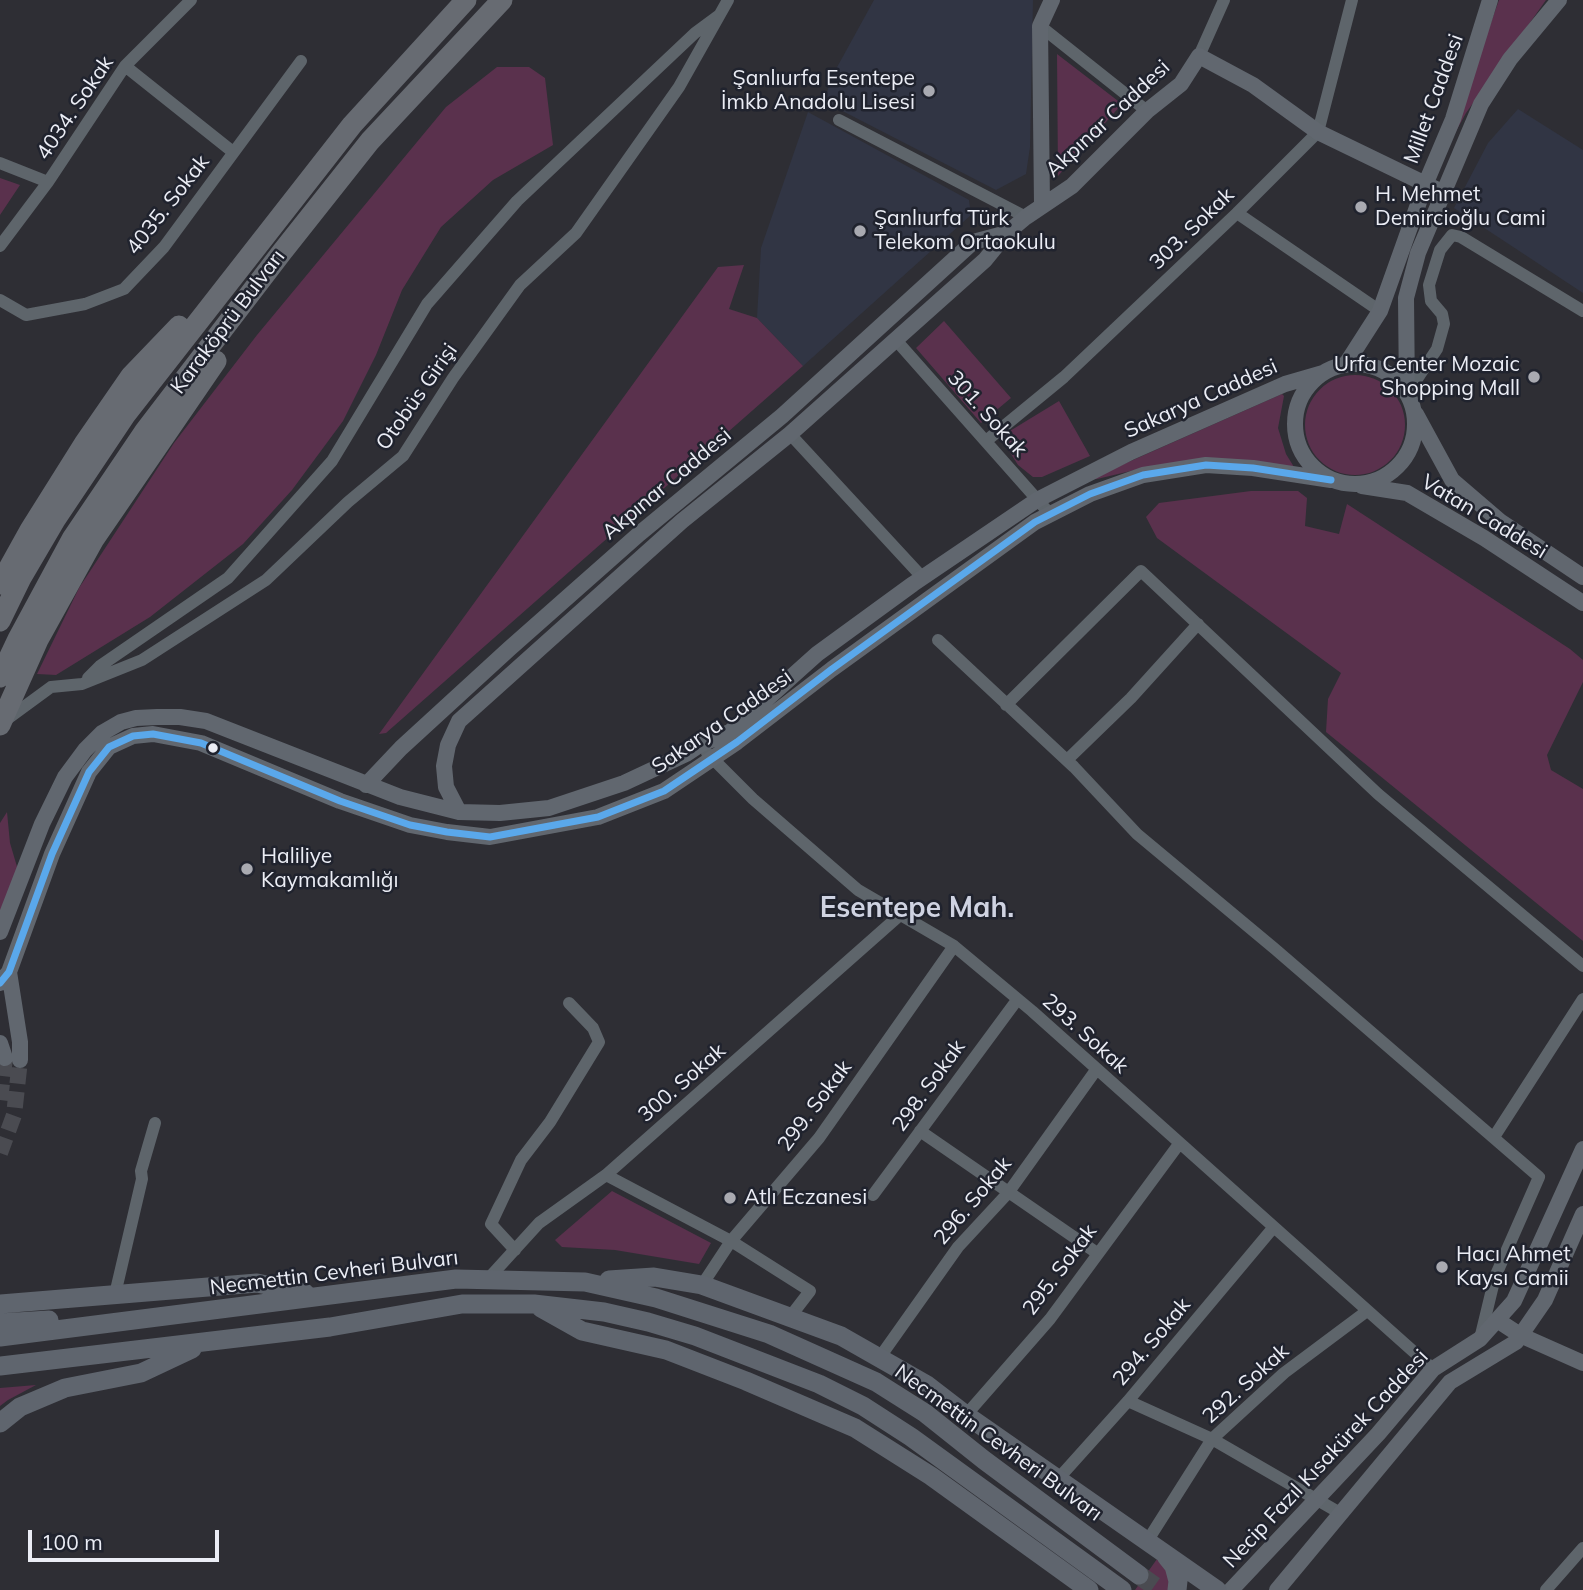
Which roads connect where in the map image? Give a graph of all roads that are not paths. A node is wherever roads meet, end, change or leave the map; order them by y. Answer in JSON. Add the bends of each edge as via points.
{"nodes":[{"id":1,"x":191,"y":0,"type":"edge"},
{"id":2,"x":466,"y":0,"type":"edge"},
{"id":3,"x":502,"y":0,"type":"edge"},
{"id":4,"x":729,"y":0,"type":"edge"},
{"id":5,"x":1052,"y":0,"type":"edge"},
{"id":6,"x":1224,"y":0,"type":"edge"},
{"id":7,"x":1352,"y":0,"type":"edge"},
{"id":8,"x":1490,"y":0,"type":"edge"},
{"id":9,"x":1559,"y":0,"type":"edge"},
{"id":10,"x":721,"y":13,"type":"junction"},
{"id":11,"x":1040,"y":26,"type":"junction"},
{"id":12,"x":1199,"y":56,"type":"junction"},
{"id":13,"x":301,"y":61,"type":"dead end"},
{"id":14,"x":125,"y":66,"type":"junction"},
{"id":15,"x":1147,"y":111,"type":"junction"},
{"id":16,"x":839,"y":120,"type":"dead end"},
{"id":17,"x":1318,"y":132,"type":"junction"},
{"id":18,"x":233,"y":152,"type":"junction"},
{"id":19,"x":0,"y":163,"type":"edge"},
{"id":20,"x":48,"y":181,"type":"junction"},
{"id":21,"x":1425,"y":185,"type":"junction"},
{"id":22,"x":1444,"y":193,"type":"junction"},
{"id":23,"x":1042,"y":205,"type":"junction"},
{"id":24,"x":1237,"y":213,"type":"junction"},
{"id":25,"x":1026,"y":217,"type":"junction"},
{"id":26,"x":1007,"y":233,"type":"junction"},
{"id":27,"x":265,"y":235,"type":"junction"},
{"id":28,"x":0,"y":246,"type":"edge"},
{"id":29,"x":282,"y":252,"type":"junction"},
{"id":30,"x":0,"y":300,"type":"edge"},
{"id":31,"x":1380,"y":311,"type":"junction"},
{"id":32,"x":1583,"y":311,"type":"edge"},
{"id":33,"x":895,"y":339,"type":"junction"},
{"id":34,"x":1346,"y":364,"type":"junction"},
{"id":35,"x":1322,"y":373,"type":"junction"},
{"id":36,"x":1407,"y":394,"type":"junction"},
{"id":37,"x":1414,"y":411,"type":"junction"},
{"id":38,"x":790,"y":434,"type":"junction"},
{"id":39,"x":986,"y":441,"type":"junction"},
{"id":40,"x":1331,"y":481,"type":"junction"},
{"id":41,"x":1357,"y":485,"type":"junction"},
{"id":42,"x":1037,"y":500,"type":"junction"},
{"id":43,"x":1049,"y":514,"type":"junction"},
{"id":44,"x":2,"y":577,"type":"edge"},
{"id":45,"x":1583,"y":577,"type":"edge"},
{"id":46,"x":923,"y":578,"type":"junction"},
{"id":47,"x":1583,"y":604,"type":"edge"},
{"id":48,"x":0,"y":621,"type":"edge"},
{"id":49,"x":1198,"y":624,"type":"junction"},
{"id":50,"x":938,"y":640,"type":"dead end"},
{"id":51,"x":0,"y":677,"type":"edge"},
{"id":52,"x":82,"y":684,"type":"junction"},
{"id":53,"x":1006,"y":705,"type":"junction"},
{"id":54,"x":0,"y":725,"type":"edge"},
{"id":55,"x":701,"y":744,"type":"junction"},
{"id":56,"x":712,"y":759,"type":"junction"},
{"id":57,"x":1067,"y":760,"type":"junction"},
{"id":58,"x":366,"y":785,"type":"junction"},
{"id":59,"x":459,"y":811,"type":"junction"},
{"id":60,"x":900,"y":915,"type":"junction"},
{"id":61,"x":0,"y":932,"type":"edge"},
{"id":62,"x":954,"y":946,"type":"junction"},
{"id":63,"x":1583,"y":966,"type":"edge"},
{"id":64,"x":5,"y":977,"type":"edge"},
{"id":65,"x":1583,"y":999,"type":"edge"},
{"id":66,"x":1017,"y":1000,"type":"junction"},
{"id":67,"x":569,"y":1003,"type":"dead end"},
{"id":68,"x":8,"y":1054,"type":"tunnel mouth"},
{"id":69,"x":1096,"y":1070,"type":"junction"},
{"id":70,"x":155,"y":1123,"type":"dead end"},
{"id":71,"x":920,"y":1131,"type":"junction"},
{"id":72,"x":1494,"y":1137,"type":"junction"},
{"id":73,"x":1179,"y":1144,"type":"junction"},
{"id":74,"x":1583,"y":1149,"type":"edge"},
{"id":75,"x":606,"y":1175,"type":"junction"},
{"id":76,"x":1008,"y":1193,"type":"junction"},
{"id":77,"x":873,"y":1195,"type":"dead end"},
{"id":78,"x":1583,"y":1214,"type":"edge"},
{"id":79,"x":1273,"y":1228,"type":"junction"},
{"id":80,"x":731,"y":1241,"type":"junction"},
{"id":81,"x":515,"y":1250,"type":"junction"},
{"id":82,"x":1097,"y":1253,"type":"junction"},
{"id":83,"x":488,"y":1279,"type":"junction"},
{"id":84,"x":586,"y":1282,"type":"junction"},
{"id":85,"x":702,"y":1285,"type":"junction"},
{"id":86,"x":119,"y":1293,"type":"junction"},
{"id":87,"x":320,"y":1296,"type":"junction"},
{"id":88,"x":0,"y":1304,"type":"edge"},
{"id":89,"x":534,"y":1304,"type":"junction"},
{"id":90,"x":1367,"y":1311,"type":"junction"},
{"id":91,"x":790,"y":1317,"type":"junction"},
{"id":92,"x":1497,"y":1320,"type":"junction"},
{"id":93,"x":0,"y":1323,"type":"edge"},
{"id":94,"x":95,"y":1325,"type":"junction"},
{"id":95,"x":1521,"y":1335,"type":"junction"},
{"id":96,"x":0,"y":1337,"type":"edge"},
{"id":97,"x":1480,"y":1339,"type":"junction"},
{"id":98,"x":209,"y":1341,"type":"junction"},
{"id":99,"x":880,"y":1357,"type":"junction"},
{"id":100,"x":1583,"y":1363,"type":"edge"},
{"id":101,"x":0,"y":1366,"type":"edge"},
{"id":102,"x":1433,"y":1369,"type":"junction"},
{"id":103,"x":1128,"y":1401,"type":"junction"},
{"id":104,"x":966,"y":1415,"type":"junction"},
{"id":105,"x":0,"y":1423,"type":"edge"},
{"id":106,"x":1212,"y":1439,"type":"junction"},
{"id":107,"x":1058,"y":1479,"type":"junction"},
{"id":108,"x":1317,"y":1500,"type":"junction"},
{"id":109,"x":1340,"y":1513,"type":"junction"},
{"id":110,"x":1155,"y":1546,"type":"junction"},
{"id":111,"x":1583,"y":1548,"type":"edge"},
{"id":112,"x":1139,"y":1575,"type":"tunnel mouth"},
{"id":113,"x":1088,"y":1590,"type":"edge"},
{"id":114,"x":1122,"y":1590,"type":"tunnel mouth"},
{"id":115,"x":1177,"y":1590,"type":"edge"},
{"id":116,"x":1217,"y":1590,"type":"edge"},
{"id":117,"x":1231,"y":1590,"type":"edge"},
{"id":118,"x":1277,"y":1590,"type":"edge"},
{"id":119,"x":1546,"y":1590,"type":"edge"}],
"edges":[{"from":1,"to":14,"type":"street","name":"4034. Sokak"},
{"from":2,"to":27,"type":"highway","name":"Karaköprü Bulvarı","via":[[352,125]]},
{"from":3,"to":29,"type":"highway","name":"Karaköprü Bulvarı","via":[[370,141]]},
{"from":4,"to":10,"type":"street","name":"Otobüs Girişi"},
{"from":5,"to":11,"type":"main road"},
{"from":6,"to":12,"type":"street"},
{"from":7,"to":17,"type":"street"},
{"from":8,"to":21,"type":"main road","name":"Millet Caddesi","via":[[1453,119]]},
{"from":9,"to":22,"type":"main road","name":"Millet Caddesi","via":[[1510,59],[1481,104]]},
{"from":10,"to":52,"type":"street","via":[[517,201],[427,304],[332,461],[228,578],[100,666]]},
{"from":10,"to":52,"type":"street","name":"Otobüs Girişi","via":[[679,87],[576,233],[520,285],[403,457],[266,580],[142,660]]},
{"from":11,"to":15,"type":"street"},
{"from":11,"to":23,"type":"main road"},
{"from":12,"to":15,"type":"main road","name":"Akpınar Caddesi","via":[[1181,84]]},
{"from":12,"to":17,"type":"main road","via":[[1253,85]]},
{"from":13,"to":18,"type":"street","name":"4035. Sokak"},
{"from":14,"to":18,"type":"street"},
{"from":14,"to":20,"type":"street","name":"4034. Sokak"},
{"from":15,"to":23,"type":"main road","name":"Akpınar Caddesi","via":[[1072,186]]},
{"from":16,"to":25,"type":"street"},
{"from":17,"to":21,"type":"main road"},
{"from":17,"to":24,"type":"street","name":"303. Sokak"},
{"from":18,"to":30,"type":"street","name":"4035. Sokak","via":[[164,247],[124,289],[85,304],[26,315]]},
{"from":19,"to":20,"type":"street"},
{"from":20,"to":28,"type":"street","name":"4034. Sokak"},
{"from":21,"to":22,"type":"main road"},
{"from":21,"to":31,"type":"main road","name":"Millet Caddesi"},
{"from":22,"to":36,"type":"main road","name":"Millet Caddesi","via":[[1418,253],[1406,298]]},
{"from":23,"to":25,"type":"main road","name":"Akpınar Caddesi"},
{"from":24,"to":31,"type":"street"},
{"from":24,"to":39,"type":"street","name":"303. Sokak","via":[[1065,377]]},
{"from":25,"to":26,"type":"main road","name":"Akpınar Caddesi"},
{"from":26,"to":33,"type":"main road","name":"Akpınar Caddesi","via":[[985,260]]},
{"from":26,"to":58,"type":"main road","name":"Akpınar Caddesi","via":[[973,242],[782,416],[519,640]]},
{"from":27,"to":44,"type":"highway","via":[[131,376]]},
{"from":27,"to":48,"type":"highway","name":"Karaköprü Bulvarı","via":[[92,462]]},
{"from":29,"to":51,"type":"highway","name":"Karaköprü Bulvarı","via":[[115,474],[72,539]]},
{"from":29,"to":54,"type":"highway","via":[[231,340],[94,539],[38,640]]},
{"from":31,"to":34,"type":"main road","name":"Millet Caddesi"},
{"from":32,"to":36,"type":"street","via":[[1452,235],[1440,250],[1429,285],[1431,301],[1444,324],[1437,349]]},
{"from":33,"to":38,"type":"main road","name":"Akpınar Caddesi"},
{"from":33,"to":39,"type":"street","name":"301. Sokak"},
{"from":34,"to":35,"type":"main road"},
{"from":34,"to":36,"type":"main road","via":[[1381,369]]},
{"from":35,"to":40,"type":"main road","via":[[1298,401],[1295,439],[1303,456]]},
{"from":35,"to":42,"type":"main road","name":"Sakarya Caddesi","via":[[1285,384]]},
{"from":36,"to":37,"type":"main road"},
{"from":37,"to":41,"type":"main road","via":[[1415,428],[1403,462],[1374,482]]},
{"from":37,"to":45,"type":"main road","name":"Vatan Caddesi","via":[[1451,480],[1501,522]]},
{"from":38,"to":46,"type":"street"},
{"from":38,"to":59,"type":"main road","name":"Akpınar Caddesi","via":[[682,521],[459,721],[444,766],[446,787]]},
{"from":39,"to":42,"type":"street","name":"301. Sokak"},
{"from":40,"to":41,"type":"main road"},
{"from":40,"to":43,"type":"main road","name":"Sakarya Caddesi","via":[[1206,465],[1143,475]]},
{"from":41,"to":47,"type":"main road","name":"Vatan Caddesi","via":[[1407,493]]},
{"from":42,"to":43,"type":"street","name":"301. Sokak"},
{"from":42,"to":46,"type":"main road","name":"Sakarya Caddesi"},
{"from":43,"to":56,"type":"main road","name":"Sakarya Caddesi"},
{"from":46,"to":55,"type":"main road","name":"Sakarya Caddesi","via":[[817,654],[730,732]]},
{"from":49,"to":53,"type":"street","via":[[1141,570]]},
{"from":49,"to":57,"type":"street"},
{"from":49,"to":63,"type":"street","via":[[1378,794]]},
{"from":50,"to":53,"type":"street"},
{"from":52,"to":54,"type":"street","name":"Otobüs Girişi","via":[[51,687]]},
{"from":53,"to":57,"type":"street"},
{"from":55,"to":56,"type":"street","name":"293. Sokak"},
{"from":55,"to":59,"type":"main road","name":"Sakarya Caddesi","via":[[624,783],[549,807],[500,813]]},
{"from":56,"to":60,"type":"street","name":"293. Sokak","via":[[858,890]]},
{"from":56,"to":64,"type":"main road","name":"Sakarya Caddesi","via":[[664,791],[598,817],[490,838],[410,825],[201,743],[153,734],[133,736],[110,747],[89,772]]},
{"from":57,"to":72,"type":"street","via":[[1137,834]]},
{"from":58,"to":59,"type":"main road","name":"Sakarya Caddesi"},
{"from":58,"to":61,"type":"main road","name":"Sakarya Caddesi","via":[[206,721],[156,717],[121,722],[102,733],[65,777]]},
{"from":60,"to":62,"type":"street","name":"293. Sokak"},
{"from":60,"to":75,"type":"street","name":"300. Sokak"},
{"from":62,"to":66,"type":"street","name":"293. Sokak"},
{"from":62,"to":80,"type":"street","name":"299. Sokak","via":[[819,1138]]},
{"from":64,"to":68,"type":"main road","via":[[20,1042]]},
{"from":65,"to":72,"type":"street"},
{"from":66,"to":69,"type":"street","name":"293. Sokak"},
{"from":66,"to":71,"type":"street","name":"298. Sokak"},
{"from":67,"to":81,"type":"street","via":[[593,1028],[599,1042],[521,1160],[491,1224]]},
{"from":69,"to":73,"type":"street","name":"293. Sokak"},
{"from":69,"to":76,"type":"street","name":"296. Sokak"},
{"from":70,"to":86,"type":"street","via":[[141,1171]]},
{"from":71,"to":76,"type":"street"},
{"from":71,"to":77,"type":"street","name":"298. Sokak"},
{"from":72,"to":97,"type":"street","via":[[1539,1177],[1495,1277]]},
{"from":73,"to":79,"type":"street","name":"293. Sokak"},
{"from":73,"to":82,"type":"street","name":"295. Sokak"},
{"from":74,"to":92,"type":"main road","name":"Necip Fazıl Kısakürek Caddesi","via":[[1514,1301]]},
{"from":75,"to":80,"type":"street"},
{"from":75,"to":81,"type":"street","name":"300. Sokak","via":[[539,1223]]},
{"from":76,"to":82,"type":"street"},
{"from":76,"to":99,"type":"street","name":"296. Sokak","via":[[958,1247]]},
{"from":78,"to":95,"type":"main road","name":"Necip Fazıl Kısakürek Caddesi","via":[[1545,1300]]},
{"from":79,"to":90,"type":"street","name":"293. Sokak"},
{"from":79,"to":103,"type":"street","name":"294. Sokak"},
{"from":80,"to":85,"type":"street","name":"299. Sokak"},
{"from":80,"to":91,"type":"street","via":[[810,1291]]},
{"from":81,"to":83,"type":"street","name":"300. Sokak"},
{"from":82,"to":104,"type":"street","name":"295. Sokak","via":[[1050,1319]]},
{"from":83,"to":84,"type":"main road","name":"Necmettin Cevheri Bulvarı"},
{"from":83,"to":87,"type":"main road","name":"Necmettin Cevheri Bulvarı"},
{"from":84,"to":85,"type":"main road","via":[[654,1277]]},
{"from":84,"to":112,"type":"main road","name":"Necmettin Cevheri Bulvarı","via":[[656,1297],[769,1334],[876,1382],[925,1413]]},
{"from":85,"to":91,"type":"main road"},
{"from":86,"to":87,"type":"main road","via":[[257,1283]]},
{"from":86,"to":88,"type":"main road"},
{"from":87,"to":94,"type":"main road","name":"Necmettin Cevheri Bulvarı"},
{"from":89,"to":98,"type":"main road","via":[[462,1304],[330,1327]]},
{"from":89,"to":113,"type":"main road","via":[[582,1331],[666,1350],[855,1428],[931,1476]]},
{"from":89,"to":114,"type":"main road","via":[[648,1322],[819,1384],[911,1437]]},
{"from":90,"to":102,"type":"street","name":"293. Sokak"},
{"from":90,"to":106,"type":"street","name":"292. Sokak","via":[[1284,1373]]},
{"from":91,"to":99,"type":"main road"},
{"from":92,"to":95,"type":"main road"},
{"from":92,"to":97,"type":"main road","name":"Necip Fazıl Kısakürek Caddesi"},
{"from":93,"to":94,"type":"main road","via":[[43,1319]]},
{"from":94,"to":96,"type":"main road","name":"Necmettin Cevheri Bulvarı"},
{"from":95,"to":100,"type":"main road"},
{"from":95,"to":109,"type":"main road","name":"Necip Fazıl Kısakürek Caddesi","via":[[1450,1382]]},
{"from":97,"to":102,"type":"main road","name":"Necip Fazıl Kısakürek Caddesi"},
{"from":98,"to":101,"type":"main road"},
{"from":98,"to":105,"type":"main road","via":[[141,1374],[65,1388],[20,1407]]},
{"from":99,"to":104,"type":"main road"},
{"from":102,"to":108,"type":"main road","name":"Necip Fazıl Kısakürek Caddesi"},
{"from":103,"to":106,"type":"street"},
{"from":103,"to":107,"type":"street","name":"294. Sokak"},
{"from":104,"to":107,"type":"main road"},
{"from":106,"to":108,"type":"street"},
{"from":106,"to":110,"type":"street","name":"292. Sokak"},
{"from":107,"to":110,"type":"main road"},
{"from":108,"to":109,"type":"street"},
{"from":108,"to":117,"type":"main road","name":"Necip Fazıl Kısakürek Caddesi"},
{"from":109,"to":118,"type":"main road","name":"Necip Fazıl Kısakürek Caddesi"},
{"from":110,"to":115,"type":"main road","via":[[1174,1566]]},
{"from":110,"to":116,"type":"main road"},
{"from":111,"to":119,"type":"street"}]}
